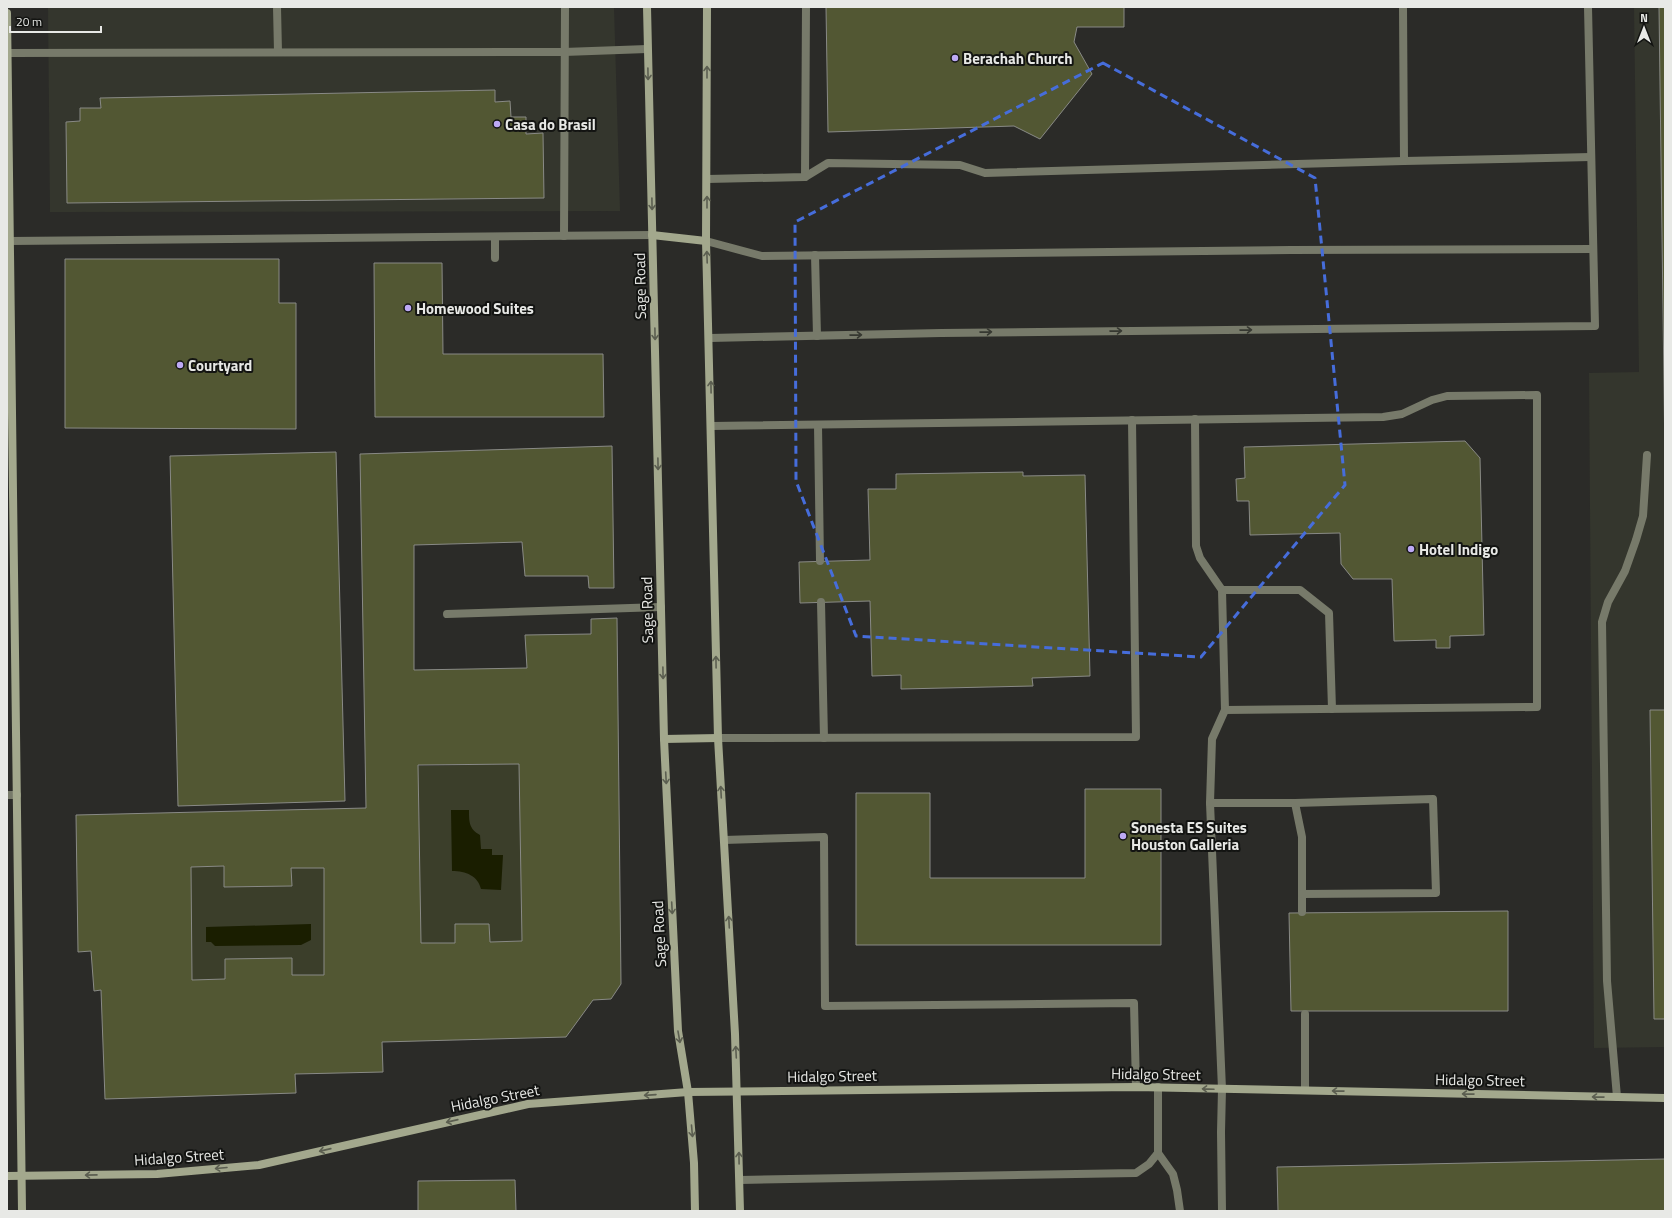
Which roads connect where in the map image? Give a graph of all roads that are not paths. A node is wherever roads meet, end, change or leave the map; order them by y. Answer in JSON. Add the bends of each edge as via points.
{"nodes":[{"id":1,"x":277,"y":7,"type":"edge"},
{"id":2,"x":565,"y":7,"type":"edge"},
{"id":3,"x":647,"y":7,"type":"edge"},
{"id":4,"x":707,"y":7,"type":"edge"},
{"id":5,"x":806,"y":7,"type":"edge"},
{"id":6,"x":1403,"y":7,"type":"edge"},
{"id":7,"x":1588,"y":7,"type":"edge"},
{"id":8,"x":7,"y":13,"type":"edge"},
{"id":9,"x":648,"y":49,"type":"junction"},
{"id":10,"x":278,"y":52,"type":"junction"},
{"id":11,"x":564,"y":52,"type":"junction"},
{"id":12,"x":7,"y":53,"type":"edge"},
{"id":13,"x":1591,"y":157,"type":"junction"},
{"id":14,"x":1404,"y":161,"type":"junction"},
{"id":15,"x":805,"y":178,"type":"junction"},
{"id":16,"x":707,"y":180,"type":"junction"},
{"id":17,"x":652,"y":234,"type":"junction"},
{"id":18,"x":495,"y":236,"type":"junction"},
{"id":19,"x":564,"y":236,"type":"junction"},
{"id":20,"x":10,"y":241,"type":"junction"},
{"id":21,"x":706,"y":241,"type":"junction"},
{"id":22,"x":1593,"y":249,"type":"junction"},
{"id":23,"x":815,"y":255,"type":"junction"},
{"id":24,"x":495,"y":258,"type":"dead end"},
{"id":25,"x":817,"y":336,"type":"junction"},
{"id":26,"x":710,"y":338,"type":"junction"},
{"id":27,"x":9,"y":404,"type":"edge"},
{"id":28,"x":1195,"y":419,"type":"junction"},
{"id":29,"x":1132,"y":420,"type":"junction"},
{"id":30,"x":818,"y":425,"type":"junction"},
{"id":31,"x":712,"y":426,"type":"junction"},
{"id":32,"x":1647,"y":455,"type":"dead end"},
{"id":33,"x":820,"y":561,"type":"dead end"},
{"id":34,"x":1222,"y":590,"type":"junction"},
{"id":35,"x":821,"y":602,"type":"dead end"},
{"id":36,"x":661,"y":606,"type":"junction"},
{"id":37,"x":448,"y":614,"type":"dead end"},
{"id":38,"x":1225,"y":710,"type":"junction"},
{"id":39,"x":1332,"y":710,"type":"junction"},
{"id":40,"x":718,"y":738,"type":"junction"},
{"id":41,"x":824,"y":738,"type":"junction"},
{"id":42,"x":664,"y":739,"type":"junction"},
{"id":43,"x":7,"y":795,"type":"edge"},
{"id":44,"x":17,"y":795,"type":"junction"},
{"id":45,"x":1210,"y":803,"type":"junction"},
{"id":46,"x":1294,"y":803,"type":"junction"},
{"id":47,"x":724,"y":840,"type":"junction"},
{"id":48,"x":1302,"y":894,"type":"junction"},
{"id":49,"x":1302,"y":912,"type":"dead end"},
{"id":50,"x":1305,"y":1014,"type":"dead end"},
{"id":51,"x":1136,"y":1086,"type":"junction"},
{"id":52,"x":1158,"y":1087,"type":"junction"},
{"id":53,"x":1222,"y":1089,"type":"junction"},
{"id":54,"x":738,"y":1090,"type":"junction"},
{"id":55,"x":1305,"y":1090,"type":"junction"},
{"id":56,"x":688,"y":1092,"type":"junction"},
{"id":57,"x":1617,"y":1097,"type":"junction"},
{"id":58,"x":1665,"y":1098,"type":"edge"},
{"id":59,"x":1158,"y":1153,"type":"junction"},
{"id":60,"x":7,"y":1176,"type":"edge"},
{"id":61,"x":21,"y":1176,"type":"junction"},
{"id":62,"x":740,"y":1180,"type":"junction"},
{"id":63,"x":22,"y":1211,"type":"edge"},
{"id":64,"x":695,"y":1211,"type":"edge"},
{"id":65,"x":740,"y":1211,"type":"edge"},
{"id":66,"x":1180,"y":1211,"type":"edge"},
{"id":67,"x":1222,"y":1211,"type":"edge"}],
"edges":[{"from":1,"to":10,"type":"street"},
{"from":2,"to":11,"type":"street"},
{"from":3,"to":9,"type":"street","name":"Sage Road"},
{"from":16,"to":4,"type":"street","one_way":true},
{"from":5,"to":15,"type":"street"},
{"from":6,"to":14,"type":"street"},
{"from":7,"to":13,"type":"street"},
{"from":8,"to":12,"type":"street"},
{"from":9,"to":11,"type":"street"},
{"from":9,"to":17,"type":"street","name":"Sage Road","one_way":true},
{"from":10,"to":11,"type":"street"},
{"from":10,"to":12,"type":"street"},
{"from":11,"to":19,"type":"street"},
{"from":12,"to":20,"type":"street"},
{"from":13,"to":14,"type":"street"},
{"from":13,"to":22,"type":"street"},
{"from":14,"to":15,"type":"street","via":[[985,173],[960,165],[828,163]]},
{"from":15,"to":16,"type":"street"},
{"from":21,"to":16,"type":"street","one_way":true},
{"from":17,"to":19,"type":"street"},
{"from":17,"to":21,"type":"street"},
{"from":17,"to":36,"type":"street","name":"Sage Road","one_way":true},
{"from":18,"to":19,"type":"street"},
{"from":18,"to":20,"type":"street"},
{"from":18,"to":24,"type":"street"},
{"from":20,"to":27,"type":"street"},
{"from":21,"to":23,"type":"street","via":[[762,256]]},
{"from":26,"to":21,"type":"street","one_way":true},
{"from":22,"to":23,"type":"street"},
{"from":25,"to":22,"type":"street","one_way":true,"via":[[1594,326]]},
{"from":23,"to":25,"type":"street"},
{"from":25,"to":26,"type":"street"},
{"from":31,"to":26,"type":"street","one_way":true},
{"from":27,"to":44,"type":"street"},
{"from":28,"to":29,"type":"street"},
{"from":28,"to":34,"type":"street","via":[[1196,546],[1200,558]]},
{"from":28,"to":39,"type":"street","via":[[1383,417],[1402,414],[1447,396],[1537,394],[1537,708]]},
{"from":29,"to":30,"type":"street"},
{"from":29,"to":41,"type":"street","via":[[1136,737]]},
{"from":30,"to":31,"type":"street"},
{"from":30,"to":33,"type":"street"},
{"from":40,"to":31,"type":"street","one_way":true},
{"from":32,"to":57,"type":"street","via":[[1642,516],[1636,540],[1625,571],[1608,602],[1602,622],[1607,981]]},
{"from":34,"to":38,"type":"street"},
{"from":34,"to":39,"type":"street","via":[[1300,590],[1329,613]]},
{"from":35,"to":41,"type":"street"},
{"from":36,"to":37,"type":"street"},
{"from":36,"to":42,"type":"street","name":"Sage Road","one_way":true},
{"from":38,"to":39,"type":"street"},
{"from":38,"to":45,"type":"street","via":[[1212,739]]},
{"from":40,"to":41,"type":"street"},
{"from":40,"to":42,"type":"street"},
{"from":47,"to":40,"type":"street","one_way":true},
{"from":42,"to":56,"type":"street","name":"Sage Road","one_way":true,"via":[[678,1031]]},
{"from":43,"to":44,"type":"street"},
{"from":44,"to":61,"type":"street"},
{"from":45,"to":46,"type":"street"},
{"from":45,"to":53,"type":"street"},
{"from":46,"to":48,"type":"street","via":[[1302,837]]},
{"from":46,"to":48,"type":"street","via":[[1433,799],[1436,893]]},
{"from":47,"to":51,"type":"street","via":[[824,837],[825,1006],[1134,1003]]},
{"from":54,"to":47,"type":"street","one_way":true},
{"from":48,"to":49,"type":"street"},
{"from":50,"to":55,"type":"street"},
{"from":51,"to":52,"type":"street","name":"Hidalgo Street"},
{"from":51,"to":54,"type":"street","name":"Hidalgo Street"},
{"from":53,"to":52,"type":"street","name":"Hidalgo Street","one_way":true},
{"from":52,"to":59,"type":"street"},
{"from":53,"to":55,"type":"street","name":"Hidalgo Street"},
{"from":53,"to":67,"type":"street"},
{"from":54,"to":56,"type":"street","name":"Hidalgo Street"},
{"from":62,"to":54,"type":"street","one_way":true},
{"from":57,"to":55,"type":"street","name":"Hidalgo Street","one_way":true},
{"from":56,"to":61,"type":"street","name":"Hidalgo Street","one_way":true,"via":[[528,1104],[259,1165],[157,1174]]},
{"from":56,"to":64,"type":"street","name":"Sage Road","one_way":true},
{"from":57,"to":58,"type":"street","name":"Hidalgo Street"},
{"from":59,"to":62,"type":"street","via":[[1149,1164],[1136,1173]]},
{"from":59,"to":66,"type":"street","via":[[1172,1174]]},
{"from":60,"to":61,"type":"street","name":"Hidalgo Street"},
{"from":61,"to":63,"type":"street"},
{"from":62,"to":65,"type":"street"}]}
